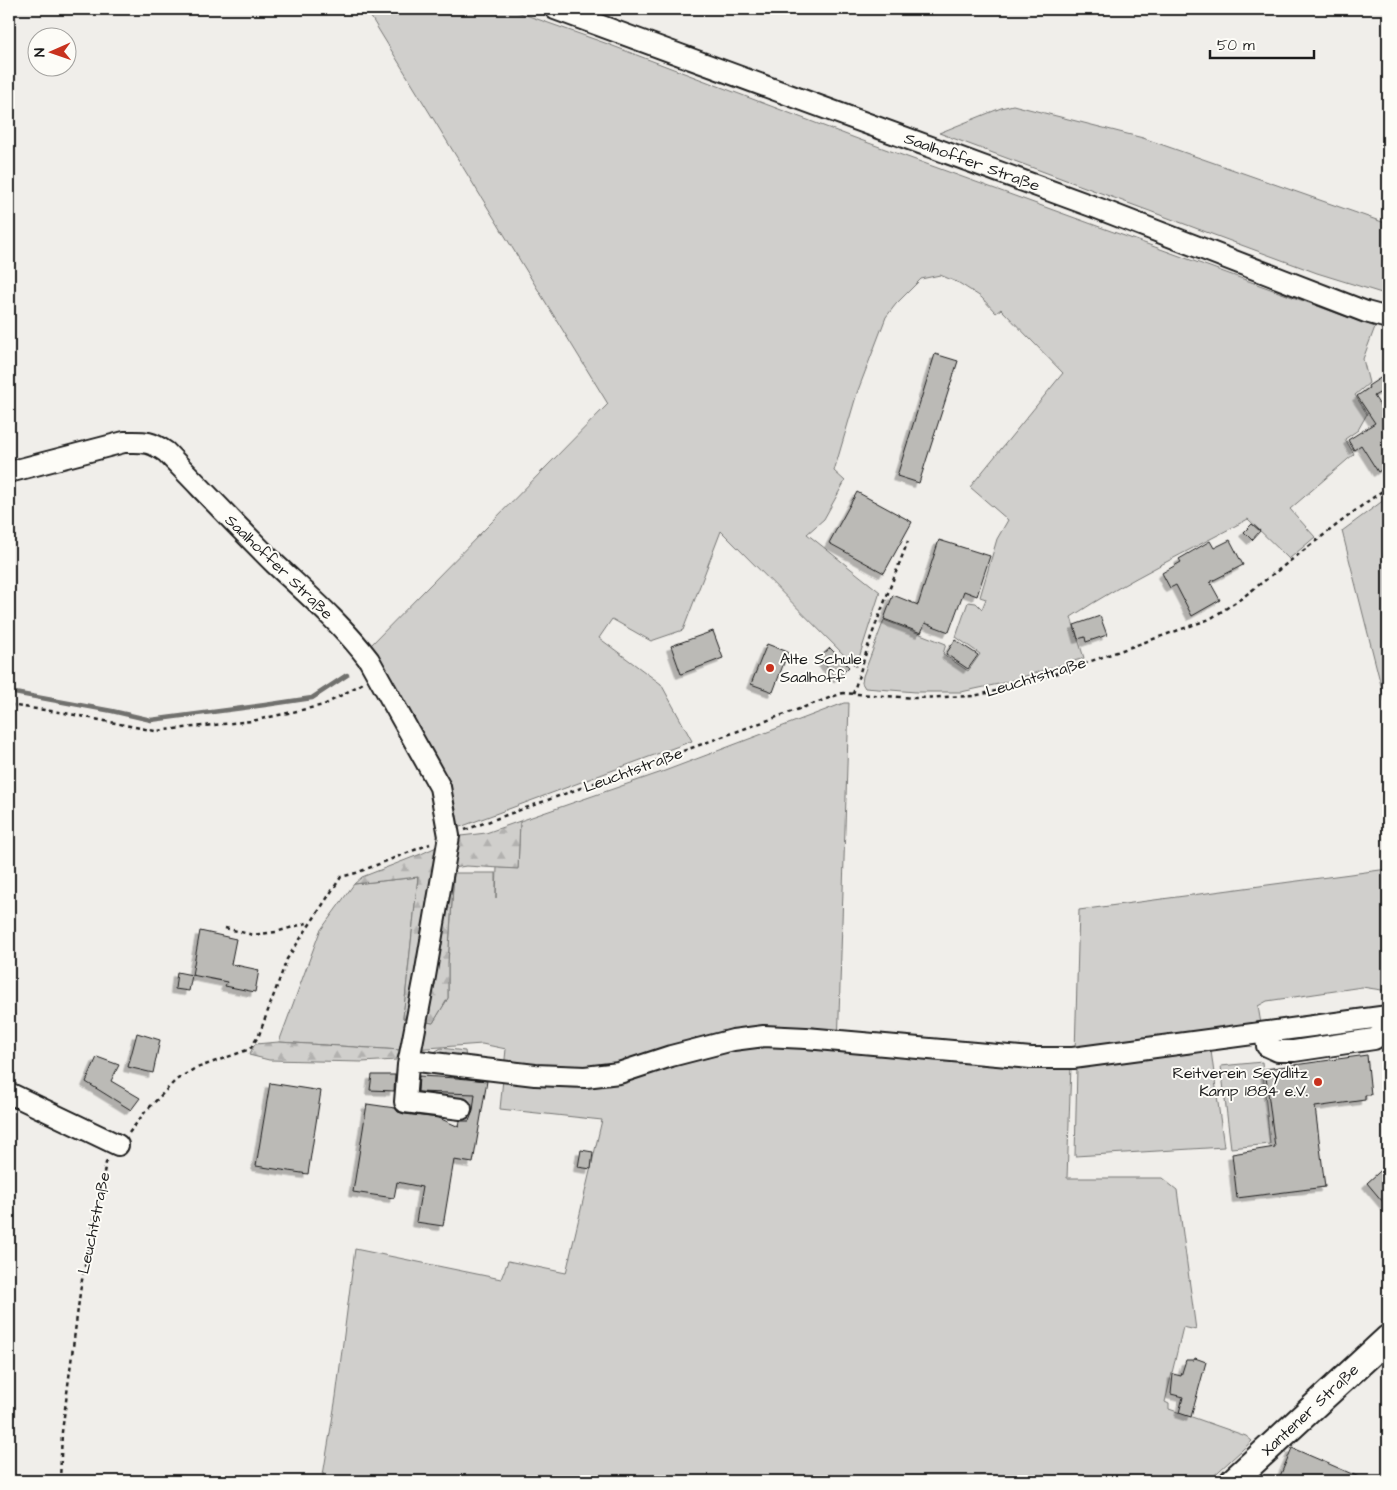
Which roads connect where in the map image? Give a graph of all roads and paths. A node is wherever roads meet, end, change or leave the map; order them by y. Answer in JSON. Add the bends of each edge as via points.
{"nodes":[{"id":1,"x":555,"y":9,"type":"edge"},
{"id":2,"x":1388,"y":318,"type":"edge"},
{"id":3,"x":9,"y":472,"type":"edge"},
{"id":4,"x":1388,"y":487,"type":"edge"},
{"id":5,"x":908,"y":541,"type":"dead end"},
{"id":6,"x":377,"y":675,"type":"junction"},
{"id":7,"x":853,"y":694,"type":"junction"},
{"id":8,"x":9,"y":704,"type":"edge"},
{"id":9,"x":449,"y":836,"type":"junction"},
{"id":10,"x":312,"y":922,"type":"junction"},
{"id":11,"x":224,"y":928,"type":"dead end"},
{"id":12,"x":1387,"y":1016,"type":"edge"},
{"id":13,"x":409,"y":1060,"type":"junction"},
{"id":14,"x":9,"y":1094,"type":"edge"},
{"id":15,"x":461,"y":1109,"type":"dead end"},
{"id":16,"x":118,"y":1145,"type":"junction"},
{"id":17,"x":1388,"y":1338,"type":"edge"},
{"id":18,"x":60,"y":1481,"type":"edge"},
{"id":19,"x":1233,"y":1481,"type":"edge"}],
"edges":[{"from":1,"to":2,"type":"street","name":"Saalhoffer Straße"},
{"from":3,"to":6,"type":"street","name":"Saalhoffer Straße","via":[[124,442],[154,444],[166,452],[335,622],[360,648]]},
{"from":4,"to":7,"type":"path","name":"Leuchtstraße","via":[[1210,619],[1046,677],[973,696],[915,698]]},
{"from":5,"to":7,"type":"path"},
{"from":6,"to":8,"type":"path","via":[[324,705],[252,721],[155,731]]},
{"from":6,"to":9,"type":"street","name":"Saalhoffer Straße","via":[[440,787]]},
{"from":7,"to":9,"type":"path","name":"Leuchtstraße","via":[[842,693]]},
{"from":9,"to":10,"type":"path","name":"Leuchtstraße","via":[[341,878]]},
{"from":9,"to":13,"type":"street"},
{"from":10,"to":11,"type":"path","via":[[253,935]]},
{"from":10,"to":16,"type":"path","name":"Leuchtstraße","via":[[287,959],[259,1035],[250,1049],[194,1069],[176,1080]]},
{"from":12,"to":13,"type":"street","via":[[1073,1058],[1031,1058],[764,1036],[733,1040],[619,1073],[585,1077],[535,1075]]},
{"from":13,"to":15,"type":"street","via":[[405,1102]]},
{"from":14,"to":16,"type":"street"},
{"from":16,"to":18,"type":"path","name":"Leuchtstraße","via":[[106,1163],[81,1285],[62,1432]]},
{"from":17,"to":19,"type":"main road","name":"Xantener Straße"}]}
